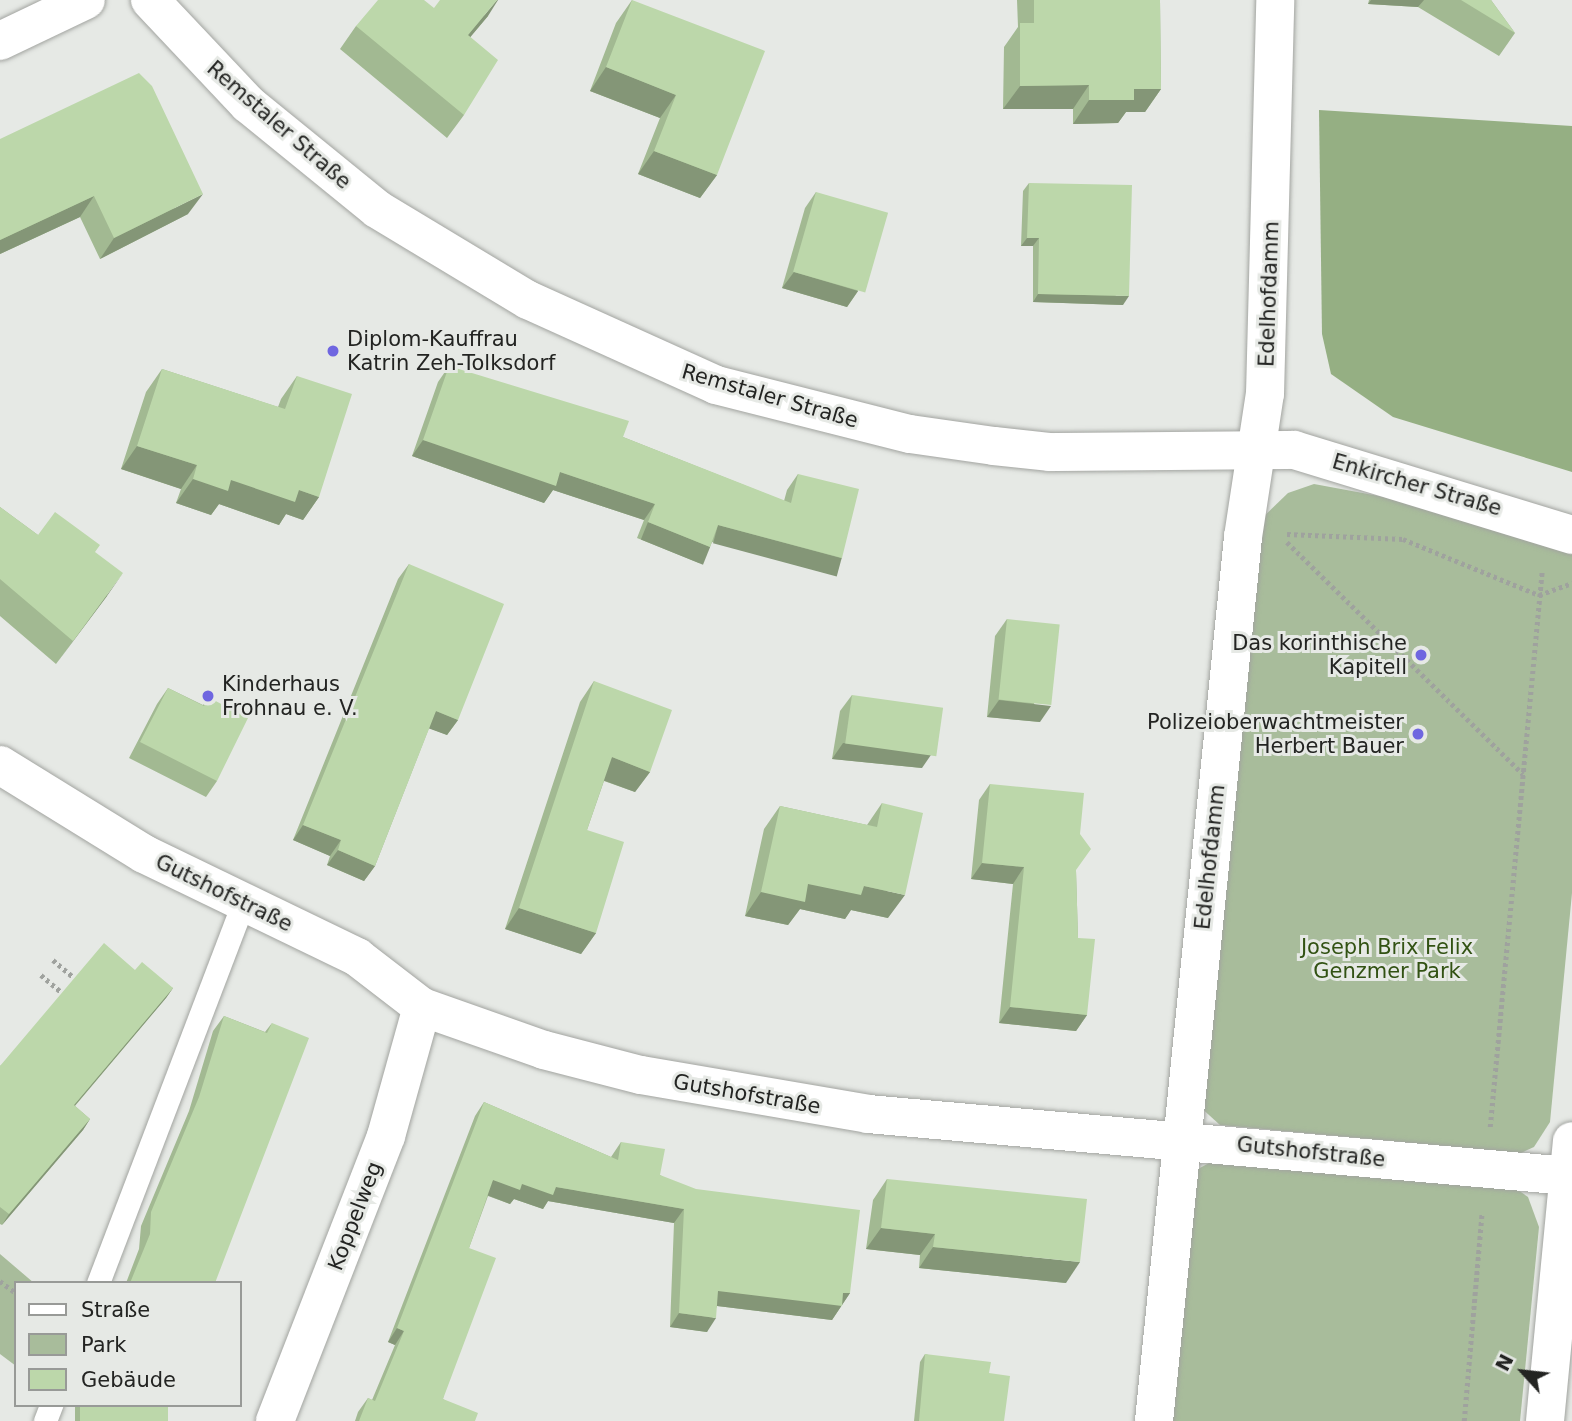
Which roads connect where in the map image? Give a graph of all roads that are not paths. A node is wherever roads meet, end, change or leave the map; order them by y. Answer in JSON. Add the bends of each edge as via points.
{"nodes":[{"id":1,"x":86,"y":0,"type":"edge"},
{"id":2,"x":150,"y":0,"type":"edge"},
{"id":3,"x":1275,"y":0,"type":"edge"},
{"id":4,"x":0,"y":41,"type":"edge"},
{"id":5,"x":1258,"y":450,"type":"junction"},
{"id":6,"x":1572,"y":535,"type":"edge"},
{"id":7,"x":0,"y":765,"type":"edge"},
{"id":8,"x":243,"y":903,"type":"junction"},
{"id":9,"x":422,"y":1007,"type":"junction"},
{"id":10,"x":1181,"y":1140,"type":"junction"},
{"id":11,"x":1570,"y":1158,"type":"edge"},
{"id":12,"x":99,"y":1281,"type":"edge"},
{"id":13,"x":275,"y":1421,"type":"edge"},
{"id":14,"x":1154,"y":1421,"type":"edge"},
{"id":15,"x":1545,"y":1421,"type":"edge"}],
"edges":[{"from":1,"to":4,"type":"street"},
{"from":2,"to":5,"type":"street","name":"Remstaler Straße","via":[[248,104],[377,209],[528,300],[680,372],[832,416],[994,446]]},
{"from":3,"to":5,"type":"street","name":"Edelhofdamm","via":[[1272,307]]},
{"from":5,"to":6,"type":"street","name":"Enkircher Straße","via":[[1334,461]]},
{"from":5,"to":10,"type":"street","name":"Edelhofdamm","via":[[1243,537]]},
{"from":7,"to":8,"type":"street","name":"Gutshofstraße","via":[[144,853]]},
{"from":8,"to":9,"type":"street","name":"Gutshofstraße","via":[[357,957]]},
{"from":8,"to":12,"type":"lane"},
{"from":9,"to":10,"type":"street","name":"Gutshofstraße","via":[[544,1050],[754,1097],[890,1116]]},
{"from":9,"to":13,"type":"street","name":"Koppelweg","via":[[386,1136]]},
{"from":10,"to":11,"type":"street","name":"Gutshofstraße"},
{"from":10,"to":14,"type":"street","name":"Edelhofdamm"},
{"from":11,"to":15,"type":"street"}]}
